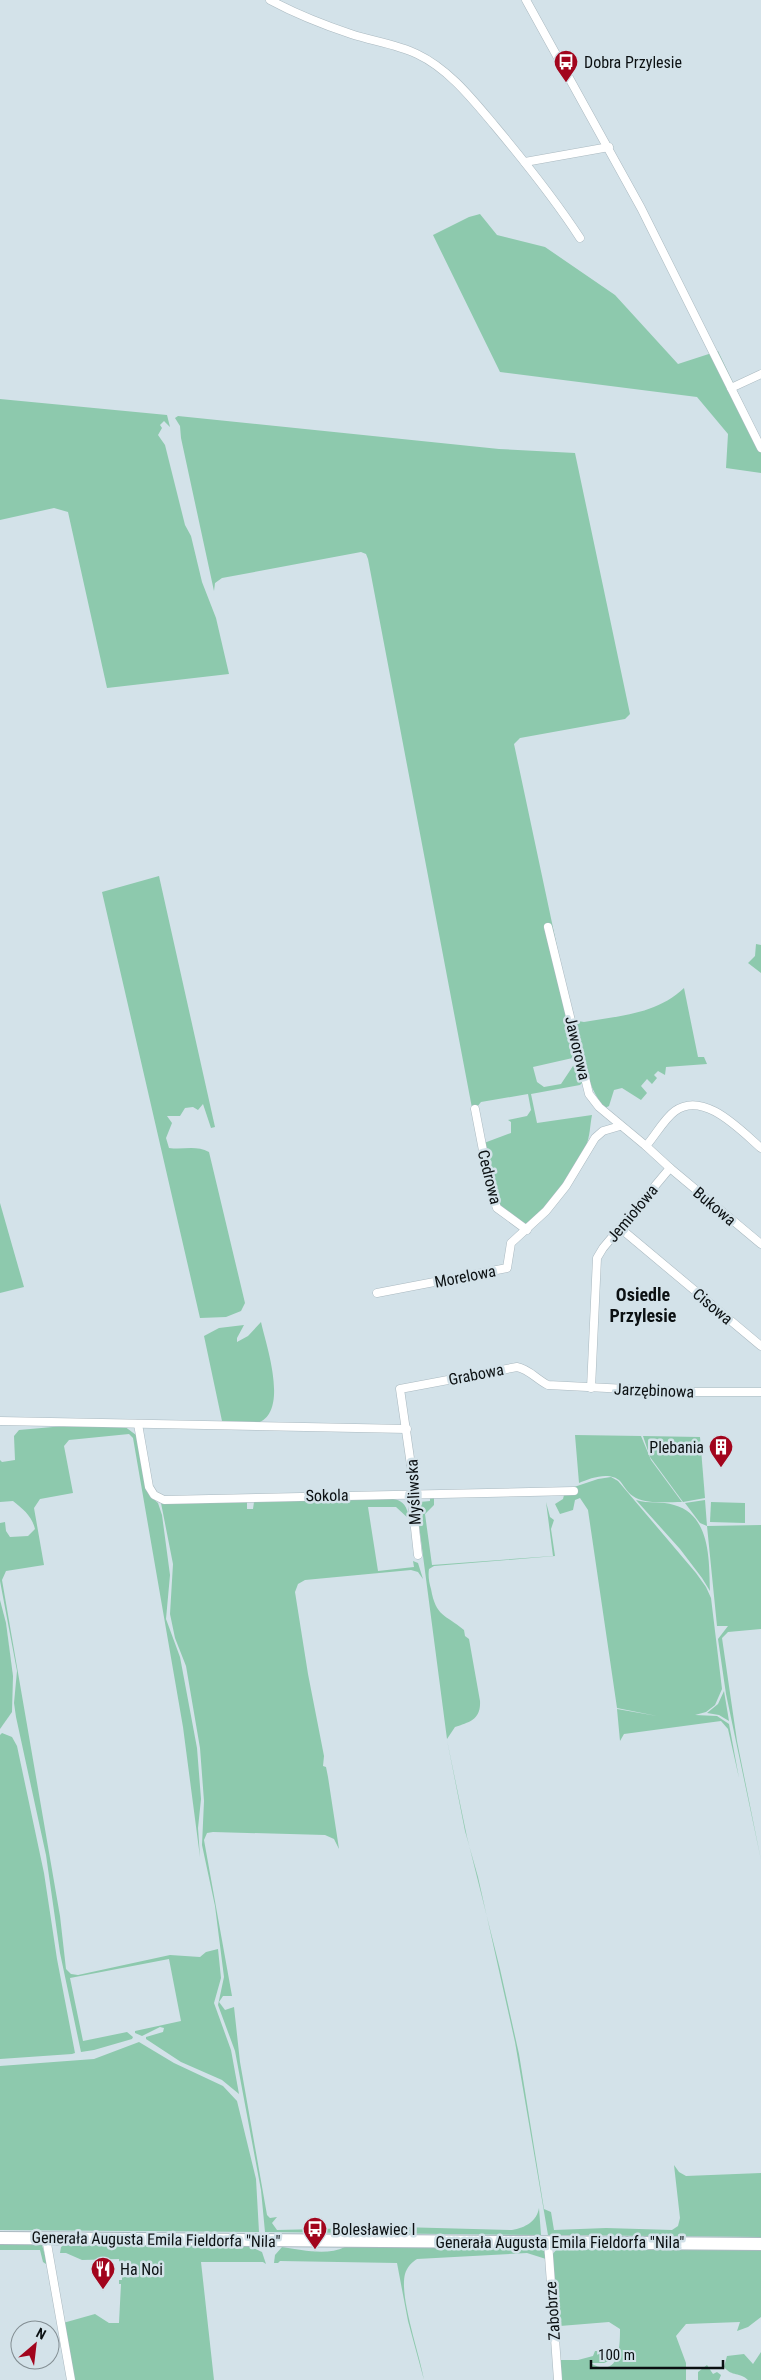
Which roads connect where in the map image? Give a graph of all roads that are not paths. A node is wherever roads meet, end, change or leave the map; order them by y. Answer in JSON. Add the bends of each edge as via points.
{"nodes":[{"id":1,"x":270,"y":0,"type":"edge"},
{"id":2,"x":526,"y":0,"type":"edge"},
{"id":3,"x":609,"y":147,"type":"junction"},
{"id":4,"x":525,"y":162,"type":"junction"},
{"id":5,"x":580,"y":238,"type":"dead end"},
{"id":6,"x":761,"y":374,"type":"edge"},
{"id":7,"x":731,"y":388,"type":"junction"},
{"id":8,"x":761,"y":448,"type":"edge"},
{"id":9,"x":548,"y":927,"type":"dead end"},
{"id":10,"x":475,"y":1109,"type":"dead end"},
{"id":11,"x":620,"y":1126,"type":"junction"},
{"id":12,"x":646,"y":1146,"type":"junction"},
{"id":13,"x":761,"y":1148,"type":"edge"},
{"id":14,"x":670,"y":1168,"type":"junction"},
{"id":15,"x":620,"y":1228,"type":"junction"},
{"id":16,"x":527,"y":1230,"type":"junction"},
{"id":17,"x":761,"y":1244,"type":"edge"},
{"id":18,"x":377,"y":1293,"type":"dead end"},
{"id":19,"x":761,"y":1346,"type":"edge"},
{"id":20,"x":548,"y":1385,"type":"joint"},
{"id":21,"x":591,"y":1388,"type":"junction"},
{"id":22,"x":400,"y":1389,"type":"joint"},
{"id":23,"x":761,"y":1392,"type":"edge"},
{"id":24,"x":1,"y":1421,"type":"edge"},
{"id":25,"x":137,"y":1424,"type":"junction"},
{"id":26,"x":407,"y":1429,"type":"junction"},
{"id":27,"x":574,"y":1491,"type":"dead end"},
{"id":28,"x":415,"y":1493,"type":"junction"},
{"id":29,"x":418,"y":1555,"type":"dead end"},
{"id":30,"x":0,"y":2238,"type":"edge"},
{"id":31,"x":46,"y":2238,"type":"junction"},
{"id":32,"x":548,"y":2242,"type":"junction"},
{"id":33,"x":761,"y":2244,"type":"edge"},
{"id":34,"x":71,"y":2380,"type":"edge"},
{"id":35,"x":558,"y":2380,"type":"edge"}],
"edges":[{"from":1,"to":4,"type":"street","via":[[351,34],[416,53],[439,67],[476,104]]},
{"from":2,"to":3,"type":"street"},
{"from":3,"to":4,"type":"street"},
{"from":3,"to":7,"type":"street"},
{"from":4,"to":5,"type":"street"},
{"from":6,"to":7,"type":"street"},
{"from":7,"to":8,"type":"street"},
{"from":9,"to":11,"type":"street","name":"Jaworowa","via":[[587,1089],[596,1103]]},
{"from":10,"to":16,"type":"street","name":"Cedrowa","via":[[490,1192],[497,1208]]},
{"from":11,"to":12,"type":"street","name":"Jaworowa"},
{"from":11,"to":16,"type":"street","via":[[607,1129],[595,1138],[566,1186]]},
{"from":12,"to":13,"type":"street","via":[[676,1110],[706,1106]]},
{"from":12,"to":14,"type":"street"},
{"from":14,"to":15,"type":"street","name":"Jemiołowa"},
{"from":14,"to":17,"type":"street","name":"Bukowa"},
{"from":15,"to":19,"type":"street","name":"Cisowa"},
{"from":15,"to":21,"type":"street","name":"Jemiołowa","via":[[597,1258]]},
{"from":16,"to":18,"type":"street","name":"Morelowa","via":[[511,1243],[507,1268]]},
{"from":20,"to":21,"type":"street","name":"Jarzębinowa"},
{"from":20,"to":22,"type":"street","name":"Grabowa","via":[[536,1380],[524,1368],[517,1367]]},
{"from":21,"to":23,"type":"street","name":"Jarzębinowa"},
{"from":22,"to":26,"type":"street","name":"Myśliwska"},
{"from":24,"to":25,"type":"street"},
{"from":25,"to":26,"type":"street"},
{"from":25,"to":28,"type":"street","name":"Sokola","via":[[148,1483],[160,1499]]},
{"from":26,"to":28,"type":"street","name":"Myśliwska"},
{"from":27,"to":28,"type":"street","name":"Sokola"},
{"from":28,"to":29,"type":"street","name":"Myśliwska","via":[[413,1510]]},
{"from":30,"to":31,"type":"main road","name":"Generała Augusta Emila Fieldorfa \"Nila\""},
{"from":31,"to":32,"type":"main road","name":"Generała Augusta Emila Fieldorfa \"Nila\""},
{"from":31,"to":34,"type":"street"},
{"from":32,"to":33,"type":"main road","name":"Generała Augusta Emila Fieldorfa \"Nila\""},
{"from":32,"to":35,"type":"street","name":"Zabobrze"}]}
